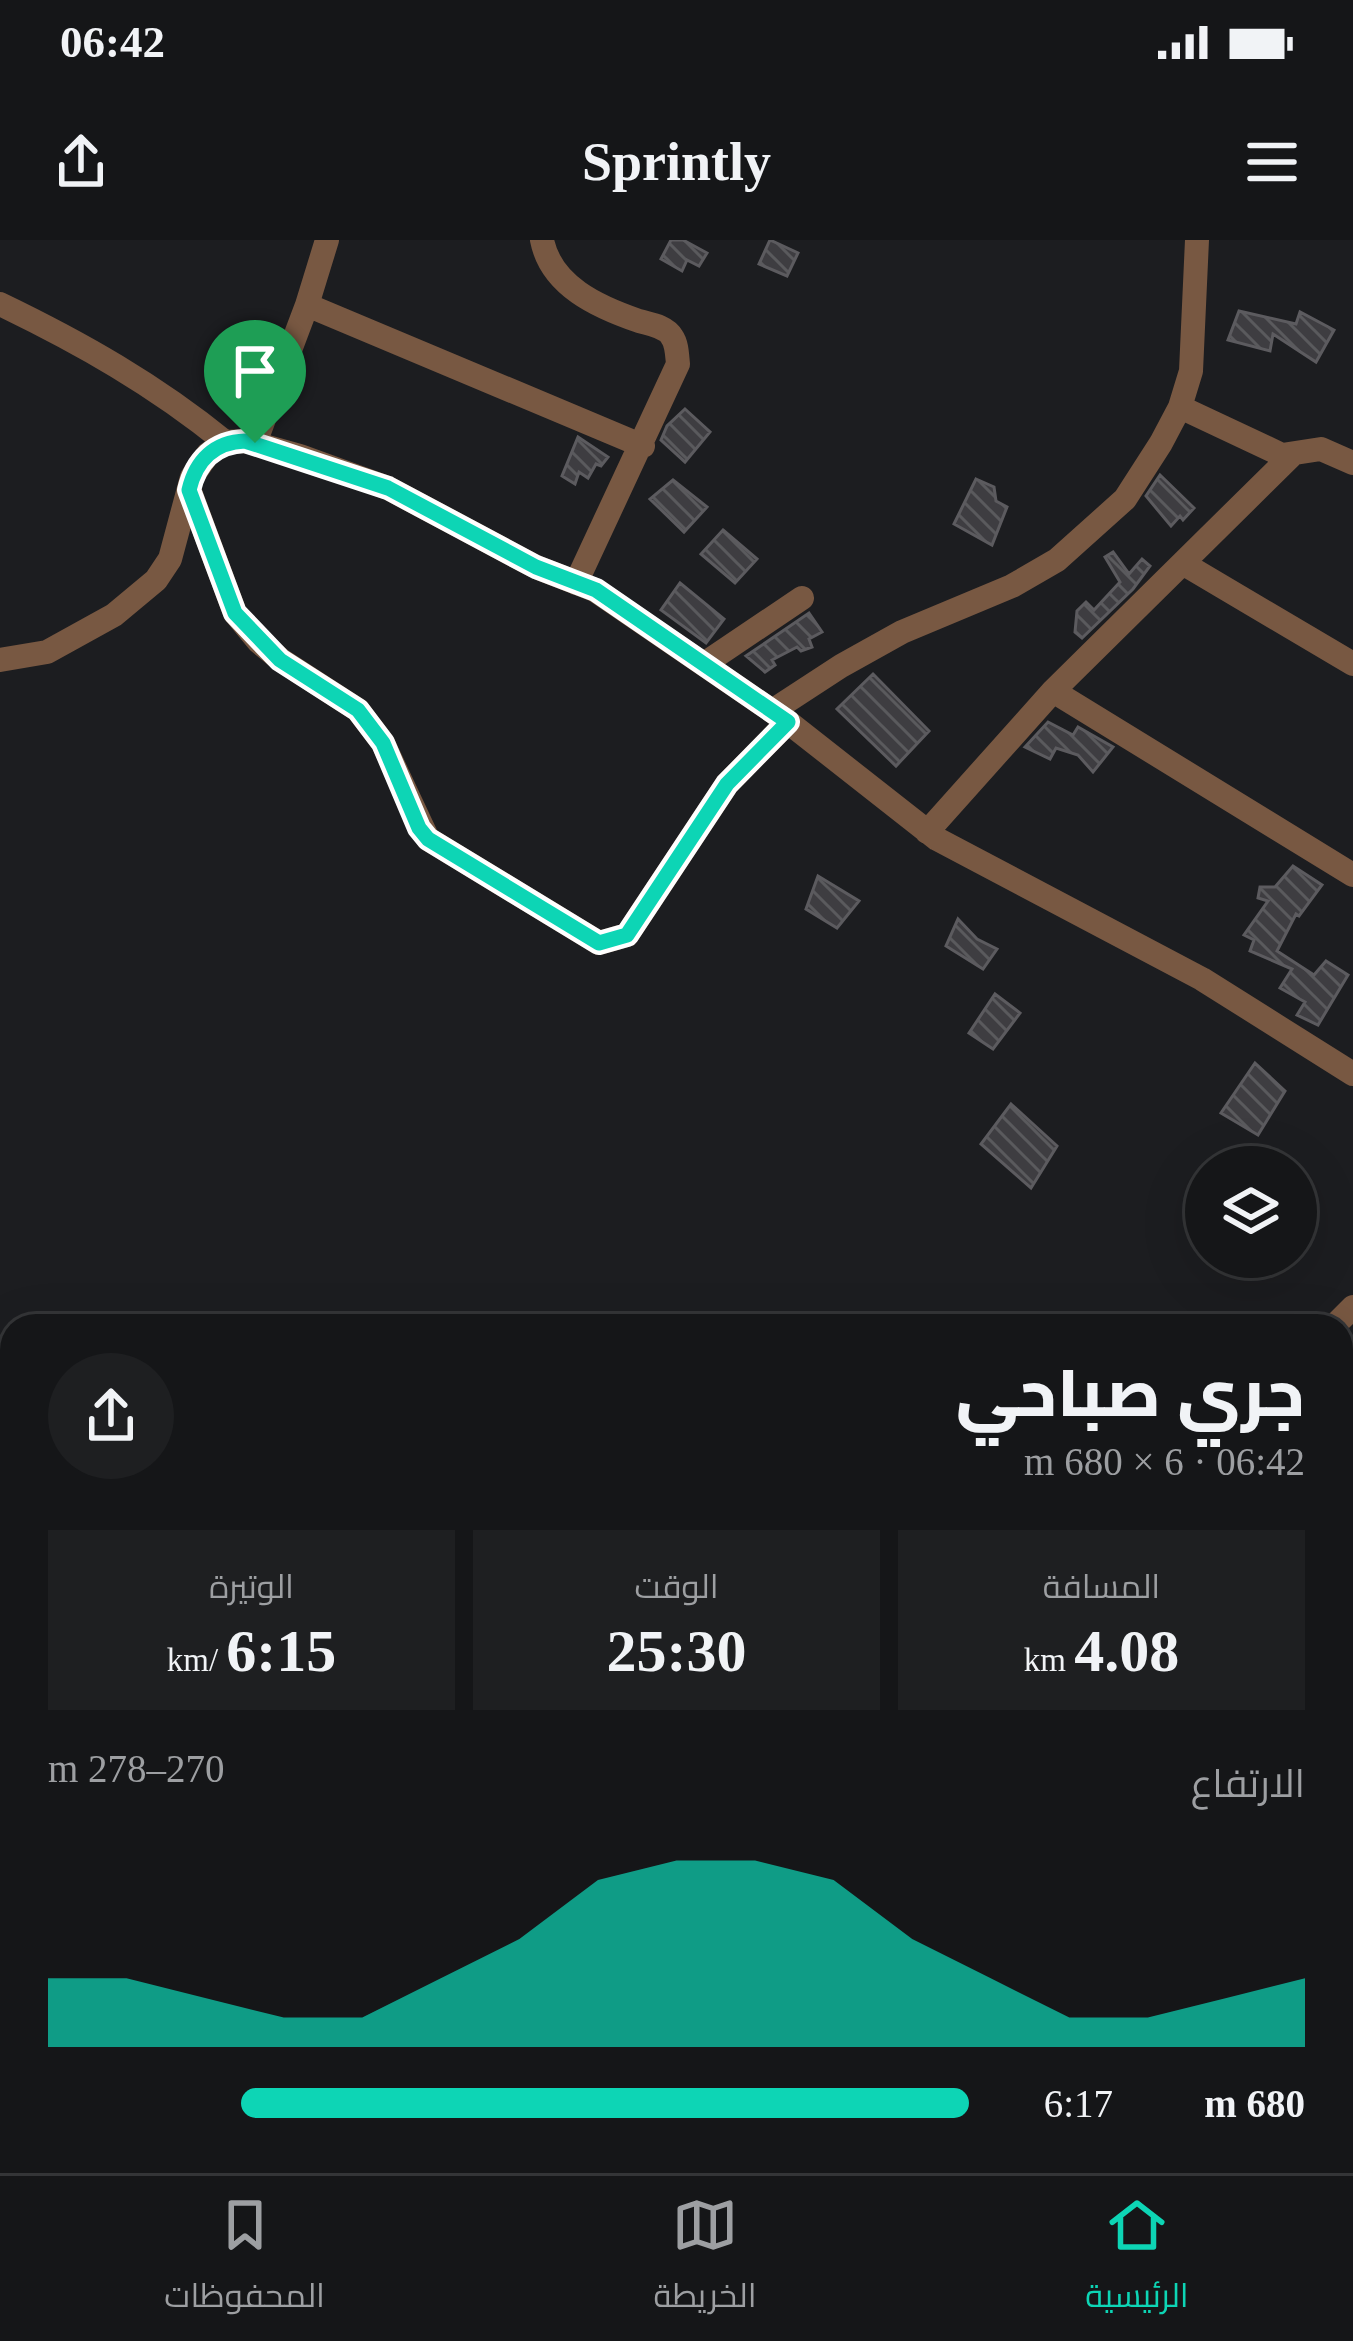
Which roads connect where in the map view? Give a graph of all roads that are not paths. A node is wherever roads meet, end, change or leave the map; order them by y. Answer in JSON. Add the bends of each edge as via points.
{"nodes":[{"id":1,"x":327,"y":240,"type":"edge"},
{"id":2,"x":542,"y":240,"type":"edge"},
{"id":3,"x":1197,"y":240,"type":"edge"},
{"id":4,"x":0,"y":304,"type":"edge"},
{"id":5,"x":307,"y":305,"type":"junction"},
{"id":6,"x":1180,"y":407,"type":"junction"},
{"id":7,"x":225,"y":442,"type":"junction"},
{"id":8,"x":255,"y":443,"type":"junction"},
{"id":9,"x":643,"y":446,"type":"junction"},
{"id":10,"x":1292,"y":455,"type":"junction"},
{"id":11,"x":1353,"y":463,"type":"edge"},
{"id":12,"x":189,"y":490,"type":"junction"},
{"id":13,"x":1184,"y":565,"type":"junction"},
{"id":14,"x":576,"y":583,"type":"junction"},
{"id":15,"x":802,"y":598,"type":"dead end"},
{"id":16,"x":0,"y":660,"type":"edge"},
{"id":17,"x":704,"y":664,"type":"junction"},
{"id":18,"x":1353,"y":664,"type":"edge"},
{"id":19,"x":1053,"y":691,"type":"junction"},
{"id":20,"x":780,"y":717,"type":"junction"},
{"id":21,"x":927,"y":832,"type":"junction"},
{"id":22,"x":1353,"y":875,"type":"edge"},
{"id":23,"x":1353,"y":1074,"type":"edge"}],
"edges":[{"from":1,"to":5,"type":"street"},
{"from":2,"to":9,"type":"street","via":[[555,272],[600,308],[673,337],[678,364]]},
{"from":3,"to":6,"type":"street","via":[[1191,371]]},
{"from":4,"to":7,"type":"street","via":[[125,369]]},
{"from":5,"to":8,"type":"street"},
{"from":5,"to":9,"type":"street"},
{"from":6,"to":10,"type":"street"},
{"from":6,"to":20,"type":"street","via":[[1125,499],[1057,560],[877,646]]},
{"from":7,"to":8,"type":"street"},
{"from":7,"to":12,"type":"street","via":[[208,454]]},
{"from":8,"to":14,"type":"street","via":[[388,488]]},
{"from":9,"to":14,"type":"street"},
{"from":10,"to":11,"type":"street","via":[[1321,449]]},
{"from":10,"to":13,"type":"street"},
{"from":12,"to":16,"type":"street","via":[[170,559],[136,598],[47,652]]},
{"from":12,"to":20,"type":"street","via":[[235,613],[280,660],[358,710],[383,743],[428,839],[599,943],[627,935]]},
{"from":13,"to":18,"type":"street"},
{"from":13,"to":19,"type":"street"},
{"from":14,"to":17,"type":"street"},
{"from":15,"to":17,"type":"street"},
{"from":17,"to":20,"type":"street"},
{"from":19,"to":21,"type":"street"},
{"from":19,"to":22,"type":"street"},
{"from":20,"to":21,"type":"street"},
{"from":21,"to":23,"type":"street","via":[[1202,979]]}]}
